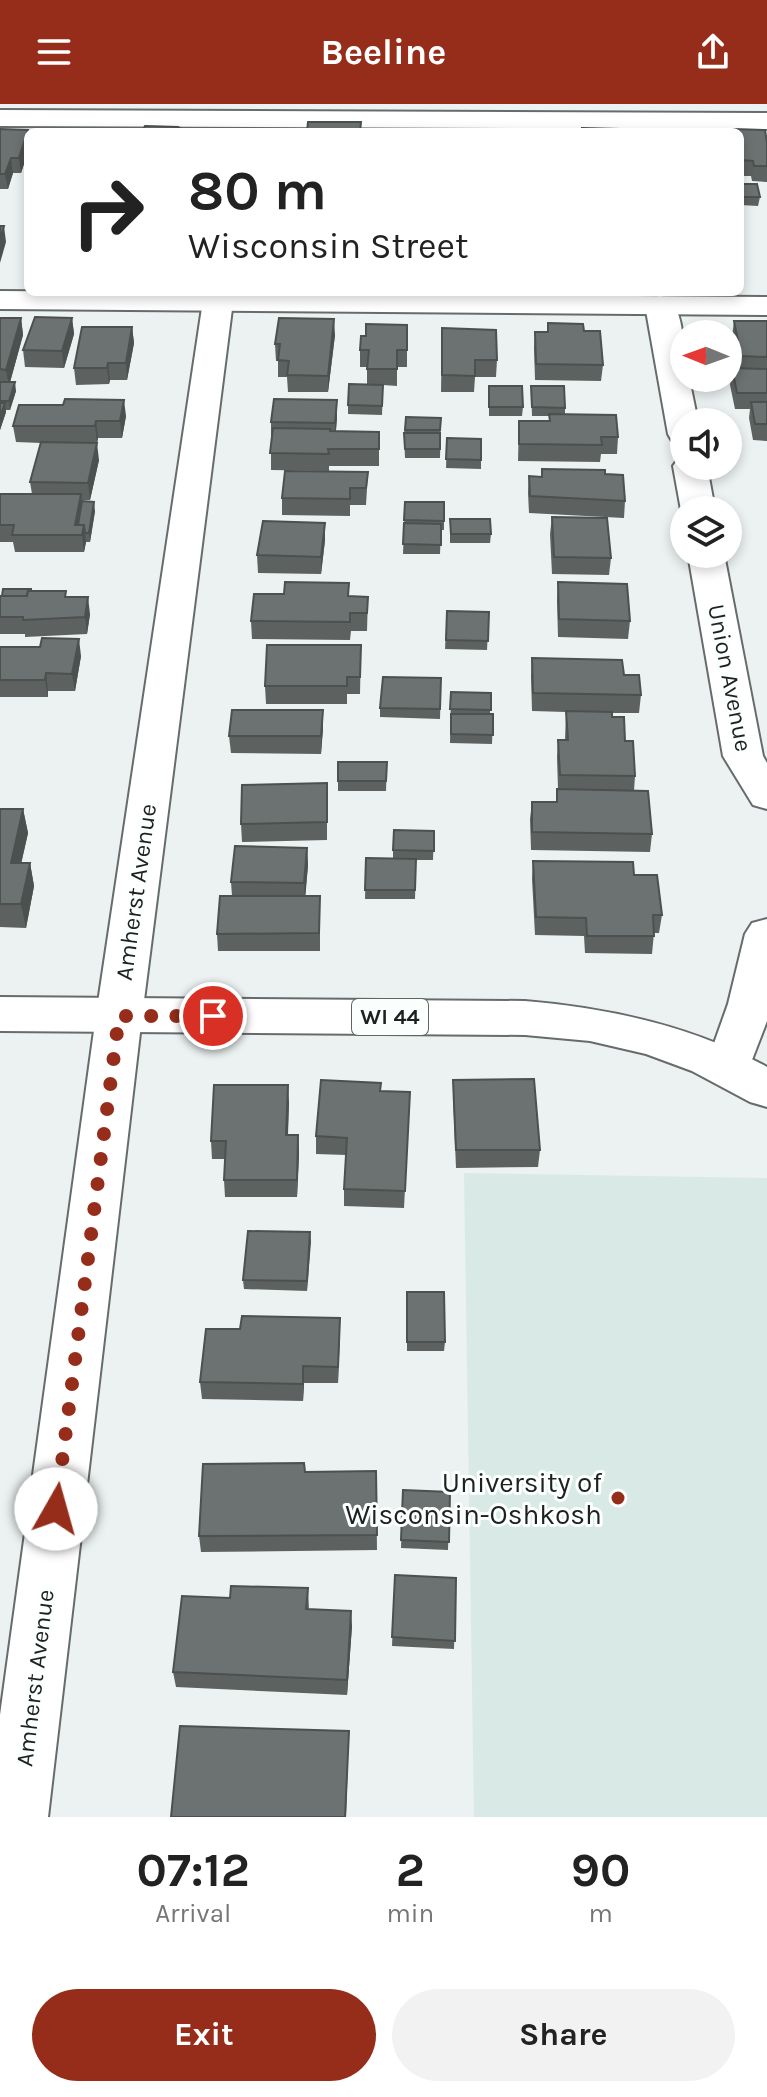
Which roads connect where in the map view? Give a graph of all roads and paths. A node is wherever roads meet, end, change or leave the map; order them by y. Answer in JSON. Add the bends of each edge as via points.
{"nodes":[{"id":1,"x":692,"y":113,"type":"edge"},
{"id":2,"x":0,"y":118,"type":"edge"},
{"id":3,"x":767,"y":121,"type":"edge"},
{"id":4,"x":0,"y":300,"type":"edge"},
{"id":5,"x":218,"y":301,"type":"junction"},
{"id":6,"x":660,"y":305,"type":"junction"},
{"id":7,"x":767,"y":306,"type":"edge"},
{"id":8,"x":679,"y":408,"type":"edge"},
{"id":9,"x":709,"y":568,"type":"edge"},
{"id":10,"x":767,"y":796,"type":"edge"},
{"id":11,"x":767,"y":934,"type":"edge"},
{"id":12,"x":0,"y":1014,"type":"edge"},
{"id":13,"x":119,"y":1016,"type":"junction"},
{"id":14,"x":729,"y":1066,"type":"junction"},
{"id":15,"x":767,"y":1089,"type":"edge"},
{"id":16,"x":17,"y":1817,"type":"edge"}],
"edges":[{"from":1,"to":2,"type":"street"},
{"from":1,"to":3,"type":"street"},
{"from":4,"to":5,"type":"street"},
{"from":5,"to":6,"type":"street"},
{"from":5,"to":13,"type":"street","name":"Amherst Avenue"},
{"from":6,"to":7,"type":"street"},
{"from":6,"to":8,"type":"street"},
{"from":9,"to":10,"type":"street","name":"Union Avenue","via":[[743,756]]},
{"from":11,"to":14,"type":"street"},
{"from":12,"to":13,"type":"street","number":"WI 44"},
{"from":13,"to":14,"type":"street","number":"WI 44","via":[[584,1021],[647,1035]]},
{"from":13,"to":16,"type":"street","name":"Amherst Avenue"},
{"from":14,"to":15,"type":"street","number":"WI 44"}]}
